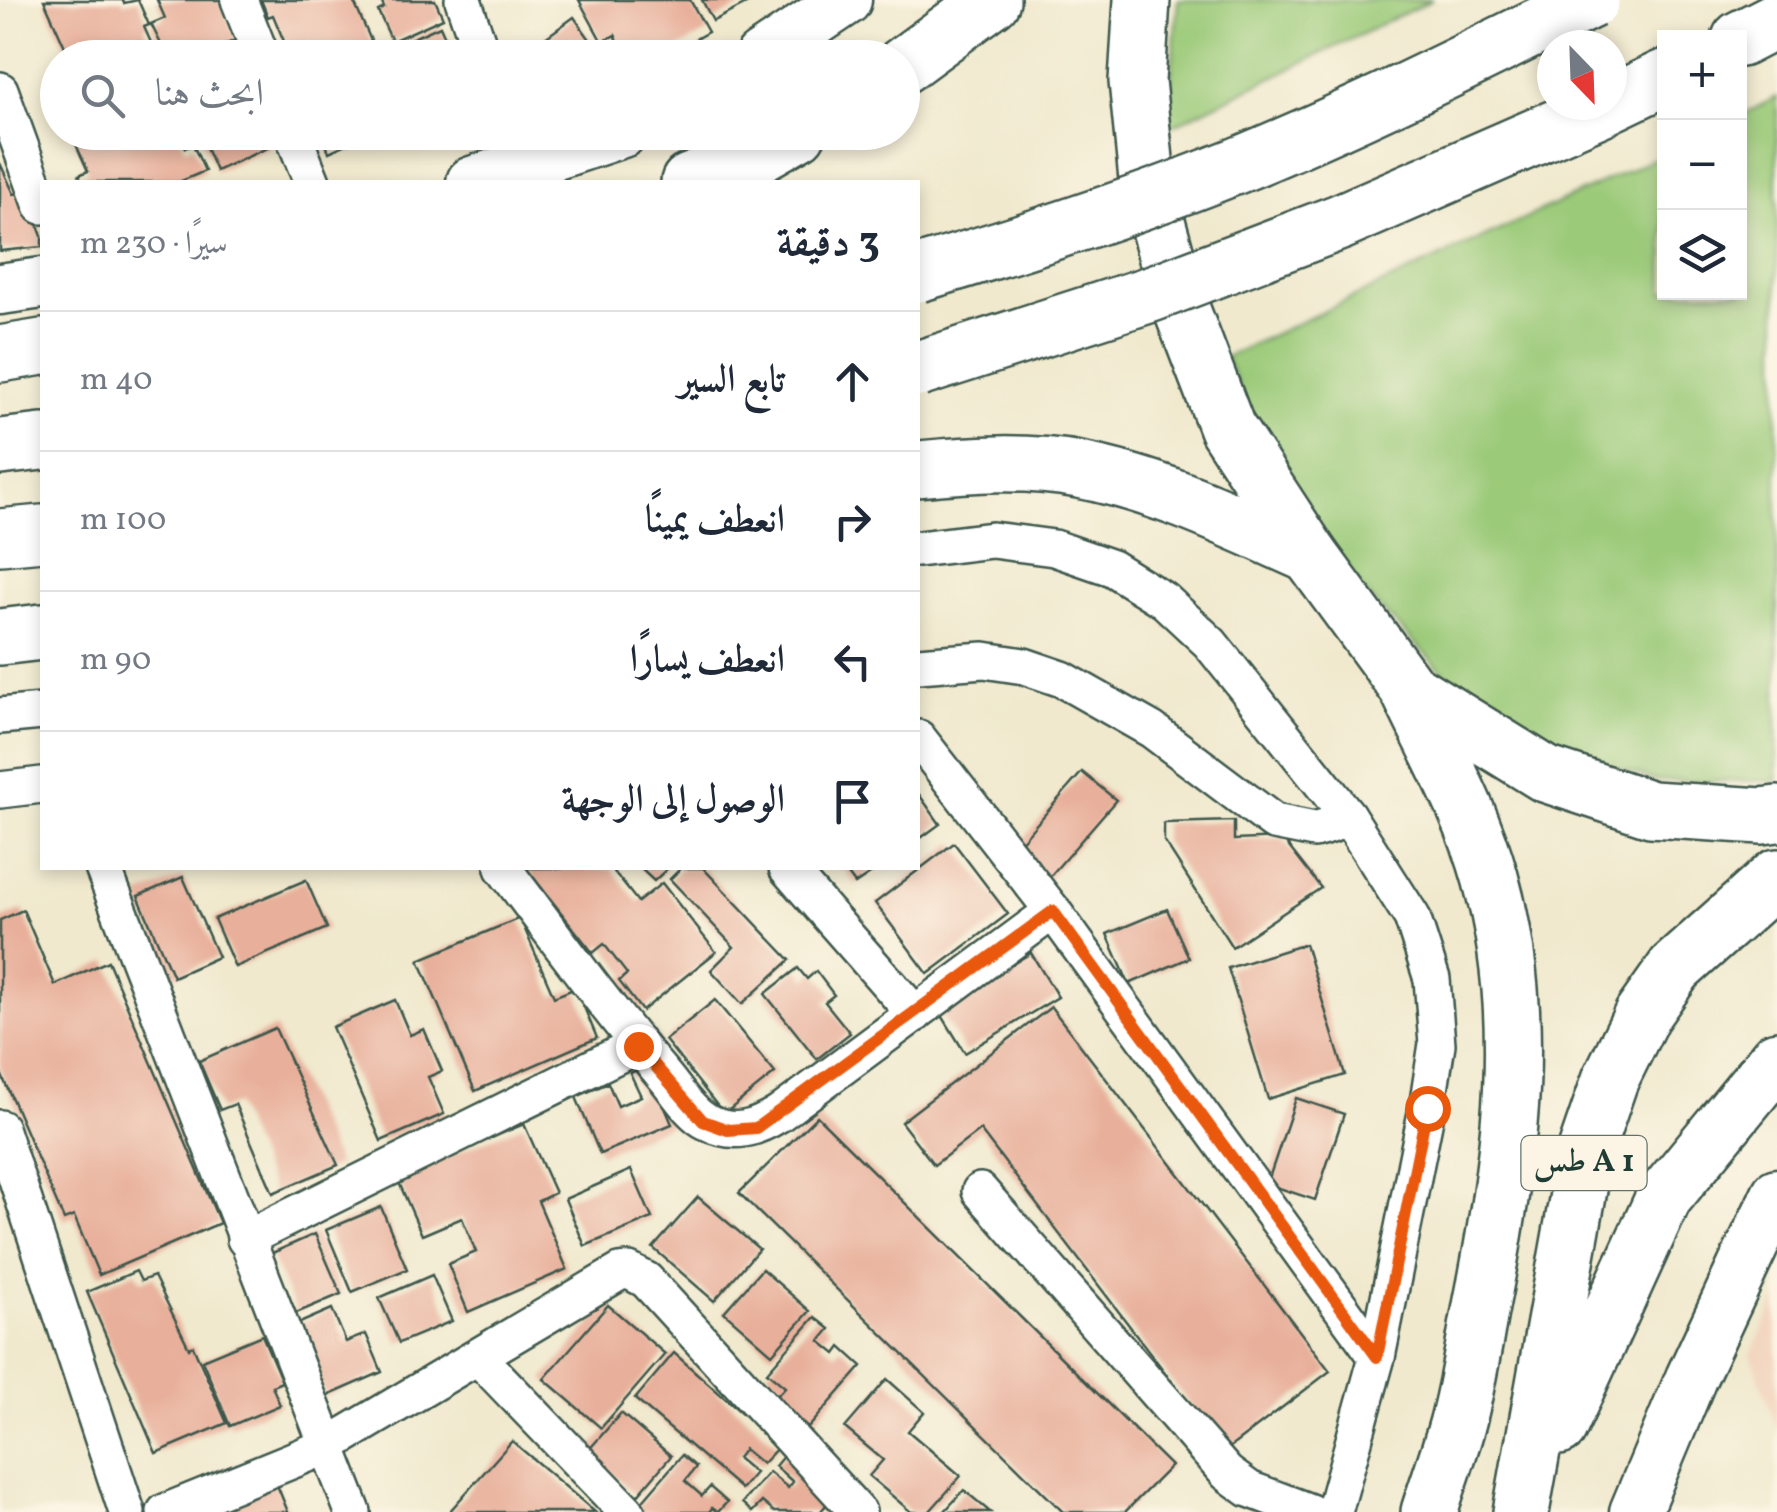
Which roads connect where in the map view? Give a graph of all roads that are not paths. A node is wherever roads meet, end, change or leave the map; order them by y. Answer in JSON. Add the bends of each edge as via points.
{"nodes":[{"id":1,"x":239,"y":0,"type":"edge"},
{"id":2,"x":462,"y":0,"type":"edge"},
{"id":3,"x":846,"y":0,"type":"edge"},
{"id":4,"x":992,"y":0,"type":"edge"},
{"id":5,"x":1142,"y":0,"type":"edge"},
{"id":6,"x":1591,"y":0,"type":"edge"},
{"id":7,"x":1777,"y":20,"type":"edge"},
{"id":8,"x":1747,"y":36,"type":"edge"},
{"id":9,"x":255,"y":40,"type":"edge"},
{"id":10,"x":476,"y":40,"type":"edge"},
{"id":11,"x":787,"y":40,"type":"edge"},
{"id":12,"x":920,"y":53,"type":"edge"},
{"id":13,"x":1657,"y":81,"type":"edge"},
{"id":14,"x":0,"y":90,"type":"edge"},
{"id":15,"x":1627,"y":96,"type":"edge"},
{"id":16,"x":1573,"y":120,"type":"edge"},
{"id":17,"x":299,"y":150,"type":"edge"},
{"id":18,"x":515,"y":150,"type":"edge"},
{"id":19,"x":765,"y":150,"type":"edge"},
{"id":20,"x":311,"y":180,"type":"edge"},
{"id":21,"x":475,"y":180,"type":"edge"},
{"id":22,"x":694,"y":180,"type":"edge"},
{"id":23,"x":40,"y":200,"type":"edge"},
{"id":24,"x":920,"y":273,"type":"edge"},
{"id":25,"x":40,"y":283,"type":"edge"},
{"id":26,"x":0,"y":289,"type":"edge"},
{"id":27,"x":40,"y":347,"type":"edge"},
{"id":28,"x":0,"y":354,"type":"edge"},
{"id":29,"x":920,"y":367,"type":"edge"},
{"id":30,"x":40,"y":442,"type":"edge"},
{"id":31,"x":0,"y":447,"type":"edge"},
{"id":32,"x":920,"y":469,"type":"edge"},
{"id":33,"x":40,"y":533,"type":"edge"},
{"id":34,"x":0,"y":537,"type":"edge"},
{"id":35,"x":920,"y":549,"type":"edge"},
{"id":36,"x":1310,"y":555,"type":"junction"},
{"id":37,"x":40,"y":632,"type":"edge"},
{"id":38,"x":0,"y":637,"type":"edge"},
{"id":39,"x":920,"y":665,"type":"edge"},
{"id":40,"x":1408,"y":688,"type":"junction"},
{"id":41,"x":40,"y":712,"type":"edge"},
{"id":42,"x":0,"y":716,"type":"edge"},
{"id":43,"x":920,"y":741,"type":"edge"},
{"id":44,"x":40,"y":785,"type":"edge"},
{"id":45,"x":0,"y":790,"type":"edge"},
{"id":46,"x":1777,"y":814,"type":"edge"},
{"id":47,"x":1347,"y":815,"type":"junction"},
{"id":48,"x":103,"y":870,"type":"edge"},
{"id":49,"x":505,"y":870,"type":"edge"},
{"id":50,"x":788,"y":870,"type":"edge"},
{"id":51,"x":1777,"y":878,"type":"edge"},
{"id":52,"x":1053,"y":911,"type":"junction"},
{"id":53,"x":916,"y":1014,"type":"junction"},
{"id":54,"x":638,"y":1046,"type":"junction"},
{"id":55,"x":1777,"y":1059,"type":"edge"},
{"id":56,"x":0,"y":1128,"type":"edge"},
{"id":57,"x":980,"y":1191,"type":"dead end"},
{"id":58,"x":1777,"y":1194,"type":"edge"},
{"id":59,"x":246,"y":1239,"type":"junction"},
{"id":60,"x":1377,"y":1357,"type":"junction"},
{"id":61,"x":479,"y":1358,"type":"junction"},
{"id":62,"x":326,"y":1447,"type":"junction"},
{"id":63,"x":126,"y":1512,"type":"edge"},
{"id":64,"x":165,"y":1512,"type":"edge"},
{"id":65,"x":353,"y":1512,"type":"edge"},
{"id":66,"x":627,"y":1512,"type":"edge"},
{"id":67,"x":858,"y":1512,"type":"edge"},
{"id":68,"x":1310,"y":1512,"type":"edge"},
{"id":69,"x":1334,"y":1512,"type":"edge"},
{"id":70,"x":1429,"y":1512,"type":"edge"},
{"id":71,"x":1521,"y":1512,"type":"edge"},
{"id":72,"x":1635,"y":1512,"type":"edge"}],
"edges":[{"from":1,"to":9,"type":"street"},
{"from":2,"to":10,"type":"street"},
{"from":3,"to":11,"type":"street"},
{"from":4,"to":12,"type":"main road"},
{"from":5,"to":36,"type":"main road","via":[[1137,81],[1148,189],[1180,306],[1228,428]]},
{"from":6,"to":24,"type":"main road","bridge":true,"via":[[1240,164]]},
{"from":7,"to":8,"type":"main road"},
{"from":13,"to":15,"type":"main road"},
{"from":14,"to":23,"type":"street"},
{"from":16,"to":29,"type":"main road","bridge":true,"via":[[1340,222],[1151,294]]},
{"from":17,"to":20,"type":"street"},
{"from":18,"to":21,"type":"street"},
{"from":19,"to":22,"type":"main road"},
{"from":25,"to":26,"type":"street"},
{"from":27,"to":28,"type":"main road"},
{"from":30,"to":31,"type":"main road"},
{"from":32,"to":36,"type":"main road","via":[[983,464],[1078,470],[1176,496]]},
{"from":33,"to":34,"type":"main road"},
{"from":35,"to":47,"type":"street","via":[[992,540],[1054,548],[1112,568],[1152,592],[1210,643]]},
{"from":36,"to":40,"type":"main road"},
{"from":37,"to":38,"type":"main road"},
{"from":39,"to":47,"type":"street","via":[[984,660],[1024,666],[1152,730],[1274,822],[1314,830]]},
{"from":40,"to":46,"type":"main road","via":[[1545,774],[1651,809]]},
{"from":40,"to":70,"type":"main road","number":"طس A 1","via":[[1490,875],[1516,1044],[1498,1220],[1457,1424]]},
{"from":41,"to":42,"type":"street"},
{"from":43,"to":52,"type":"street"},
{"from":44,"to":45,"type":"street"},
{"from":47,"to":60,"type":"street","via":[[1412,916],[1432,978],[1437,1044]]},
{"from":48,"to":59,"type":"street"},
{"from":49,"to":54,"type":"street"},
{"from":50,"to":53,"type":"street"},
{"from":51,"to":71,"type":"main road","number":"طس A 1","via":[[1675,968],[1610,1080],[1586,1150]]},
{"from":52,"to":53,"type":"street"},
{"from":52,"to":60,"type":"street"},
{"from":53,"to":54,"type":"street","via":[[756,1128],[728,1130],[703,1121]]},
{"from":54,"to":59,"type":"street"},
{"from":55,"to":71,"type":"main road","via":[[1664,1197]]},
{"from":56,"to":63,"type":"street"},
{"from":57,"to":68,"type":"street","via":[[1227,1473]]},
{"from":58,"to":72,"type":"street"},
{"from":59,"to":62,"type":"street"},
{"from":60,"to":69,"type":"street"},
{"from":61,"to":62,"type":"street"},
{"from":61,"to":66,"type":"street"},
{"from":61,"to":67,"type":"street","via":[[620,1272],[638,1274]]},
{"from":62,"to":64,"type":"street"},
{"from":62,"to":65,"type":"street"}]}
